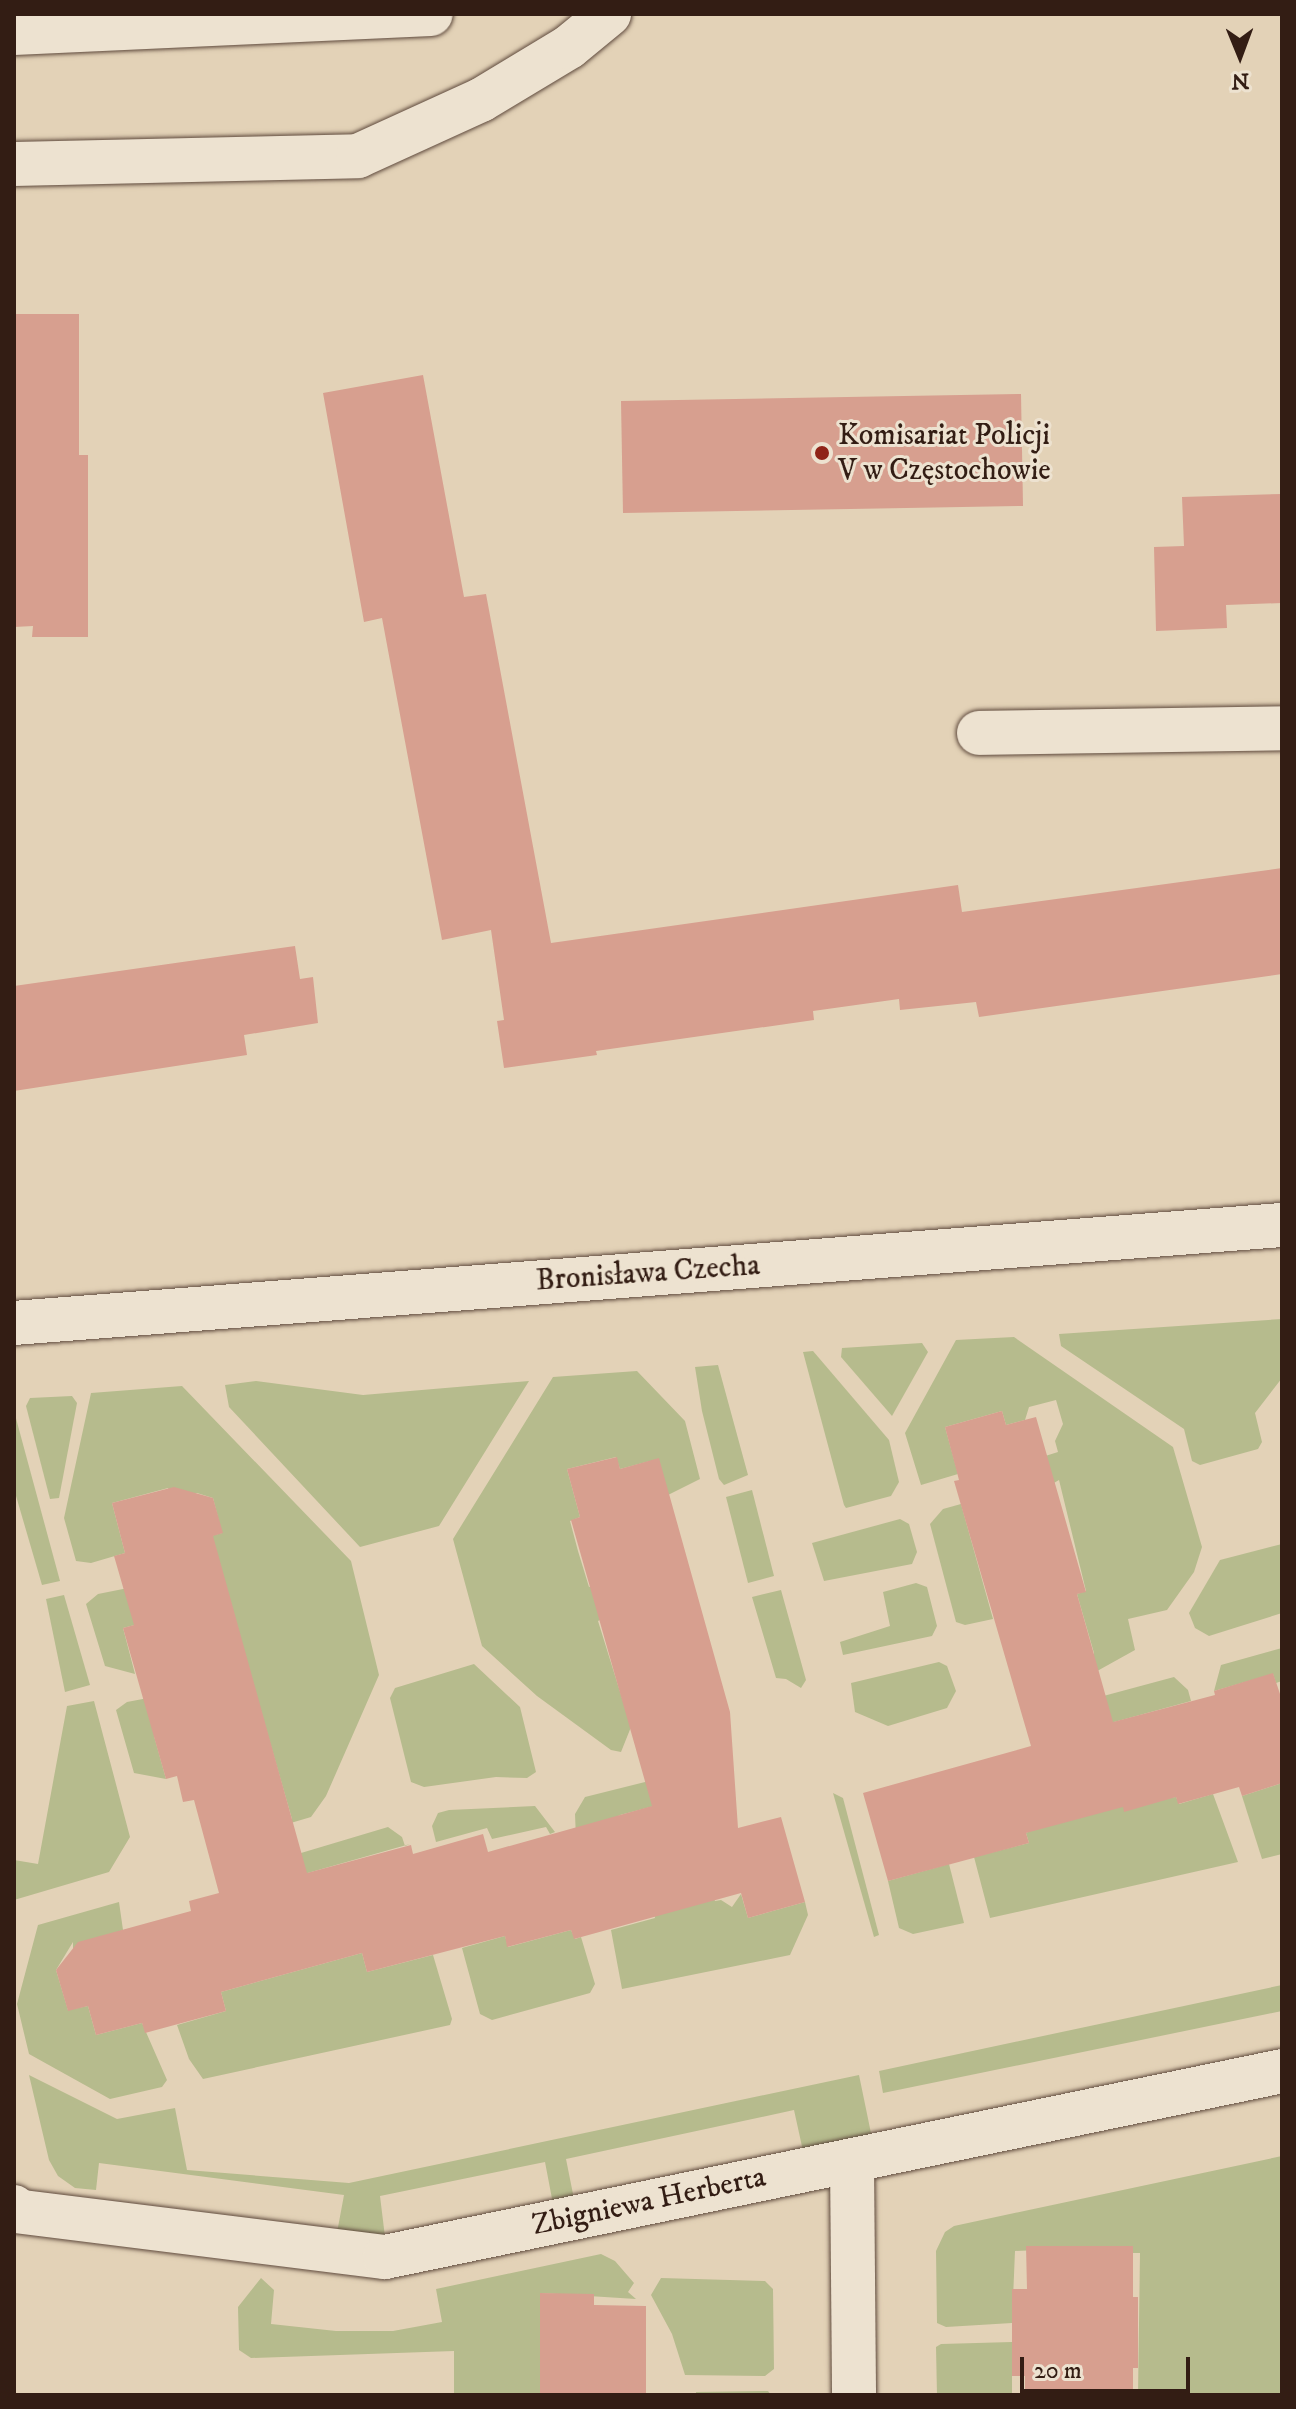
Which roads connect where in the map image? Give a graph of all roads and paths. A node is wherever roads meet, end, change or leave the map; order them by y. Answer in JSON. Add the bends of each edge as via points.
{"nodes":[{"id":1,"x":431,"y":14,"type":"edge"},
{"id":2,"x":609,"y":14,"type":"edge"},
{"id":3,"x":14,"y":33,"type":"edge"},
{"id":4,"x":14,"y":164,"type":"edge"},
{"id":5,"x":1282,"y":728,"type":"edge"},
{"id":6,"x":979,"y":733,"type":"dead end"},
{"id":7,"x":1282,"y":1225,"type":"edge"},
{"id":8,"x":14,"y":1323,"type":"edge"},
{"id":9,"x":1282,"y":2071,"type":"edge"},
{"id":10,"x":852,"y":2161,"type":"junction"},
{"id":11,"x":14,"y":2207,"type":"edge"},
{"id":12,"x":854,"y":2395,"type":"edge"}],
"edges":[{"from":1,"to":3,"type":"street"},
{"from":2,"to":4,"type":"street","via":[[569,47],[481,100],[358,156]]},
{"from":5,"to":6,"type":"street"},
{"from":7,"to":8,"type":"street","name":"Bronisława Czecha"},
{"from":9,"to":10,"type":"street","name":"Zbigniewa Herberta"},
{"from":10,"to":11,"type":"street","name":"Zbigniewa Herberta","via":[[385,2257]]},
{"from":10,"to":12,"type":"street"}]}
